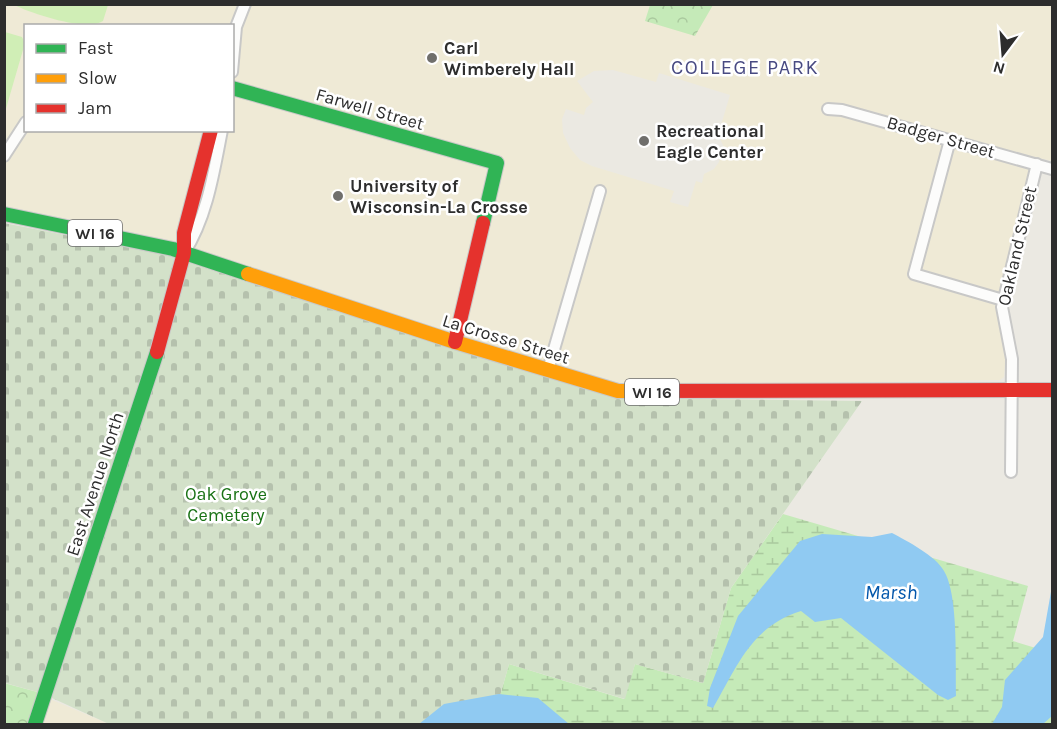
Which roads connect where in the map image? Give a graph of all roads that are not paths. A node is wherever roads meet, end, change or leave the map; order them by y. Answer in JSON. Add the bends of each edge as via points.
{"nodes":[{"id":1,"x":244,"y":4,"type":"edge"},
{"id":2,"x":234,"y":50,"type":"edge"},
{"id":3,"x":234,"y":89,"type":"edge"},
{"id":4,"x":828,"y":109,"type":"dead end"},
{"id":5,"x":24,"y":125,"type":"edge"},
{"id":6,"x":209,"y":132,"type":"edge"},
{"id":7,"x":222,"y":132,"type":"edge"},
{"id":8,"x":950,"y":140,"type":"junction"},
{"id":9,"x":4,"y":156,"type":"edge"},
{"id":10,"x":1037,"y":164,"type":"junction"},
{"id":11,"x":1053,"y":169,"type":"edge"},
{"id":12,"x":600,"y":191,"type":"dead end"},
{"id":13,"x":4,"y":214,"type":"edge"},
{"id":14,"x":184,"y":253,"type":"junction"},
{"id":15,"x":1003,"y":300,"type":"junction"},
{"id":16,"x":455,"y":342,"type":"junction"},
{"id":17,"x":548,"y":370,"type":"junction"},
{"id":18,"x":1012,"y":389,"type":"junction"},
{"id":19,"x":1053,"y":390,"type":"edge"},
{"id":20,"x":1011,"y":472,"type":"dead end"},
{"id":21,"x":35,"y":724,"type":"edge"}],
"edges":[{"from":1,"to":2,"type":"street"},
{"from":3,"to":16,"type":"street","name":"Farwell Street","via":[[497,163]]},
{"from":4,"to":8,"type":"street","name":"Badger Street"},
{"from":5,"to":9,"type":"street"},
{"from":6,"to":14,"type":"street","name":"East Avenue North","via":[[184,232]]},
{"from":7,"to":14,"type":"street","name":"East Avenue North","via":[[200,222]]},
{"from":8,"to":10,"type":"street","name":"Badger Street"},
{"from":8,"to":15,"type":"street","via":[[914,274]]},
{"from":10,"to":11,"type":"street","name":"Badger Street"},
{"from":10,"to":15,"type":"street","name":"Oakland Street"},
{"from":12,"to":17,"type":"street"},
{"from":13,"to":14,"type":"street","name":"La Crosse Street","number":"WI 16"},
{"from":14,"to":16,"type":"street","name":"La Crosse Street","number":"WI 16"},
{"from":14,"to":21,"type":"street","name":"East Avenue North","via":[[153,367]]},
{"from":15,"to":18,"type":"street","name":"Oakland Street"},
{"from":16,"to":17,"type":"street","name":"La Crosse Street","number":"WI 16"},
{"from":17,"to":18,"type":"street","name":"La Crosse Street","number":"WI 16","via":[[618,391]]},
{"from":18,"to":19,"type":"street","number":"WI 16"},
{"from":18,"to":20,"type":"street","name":"Oakland Street"}]}
